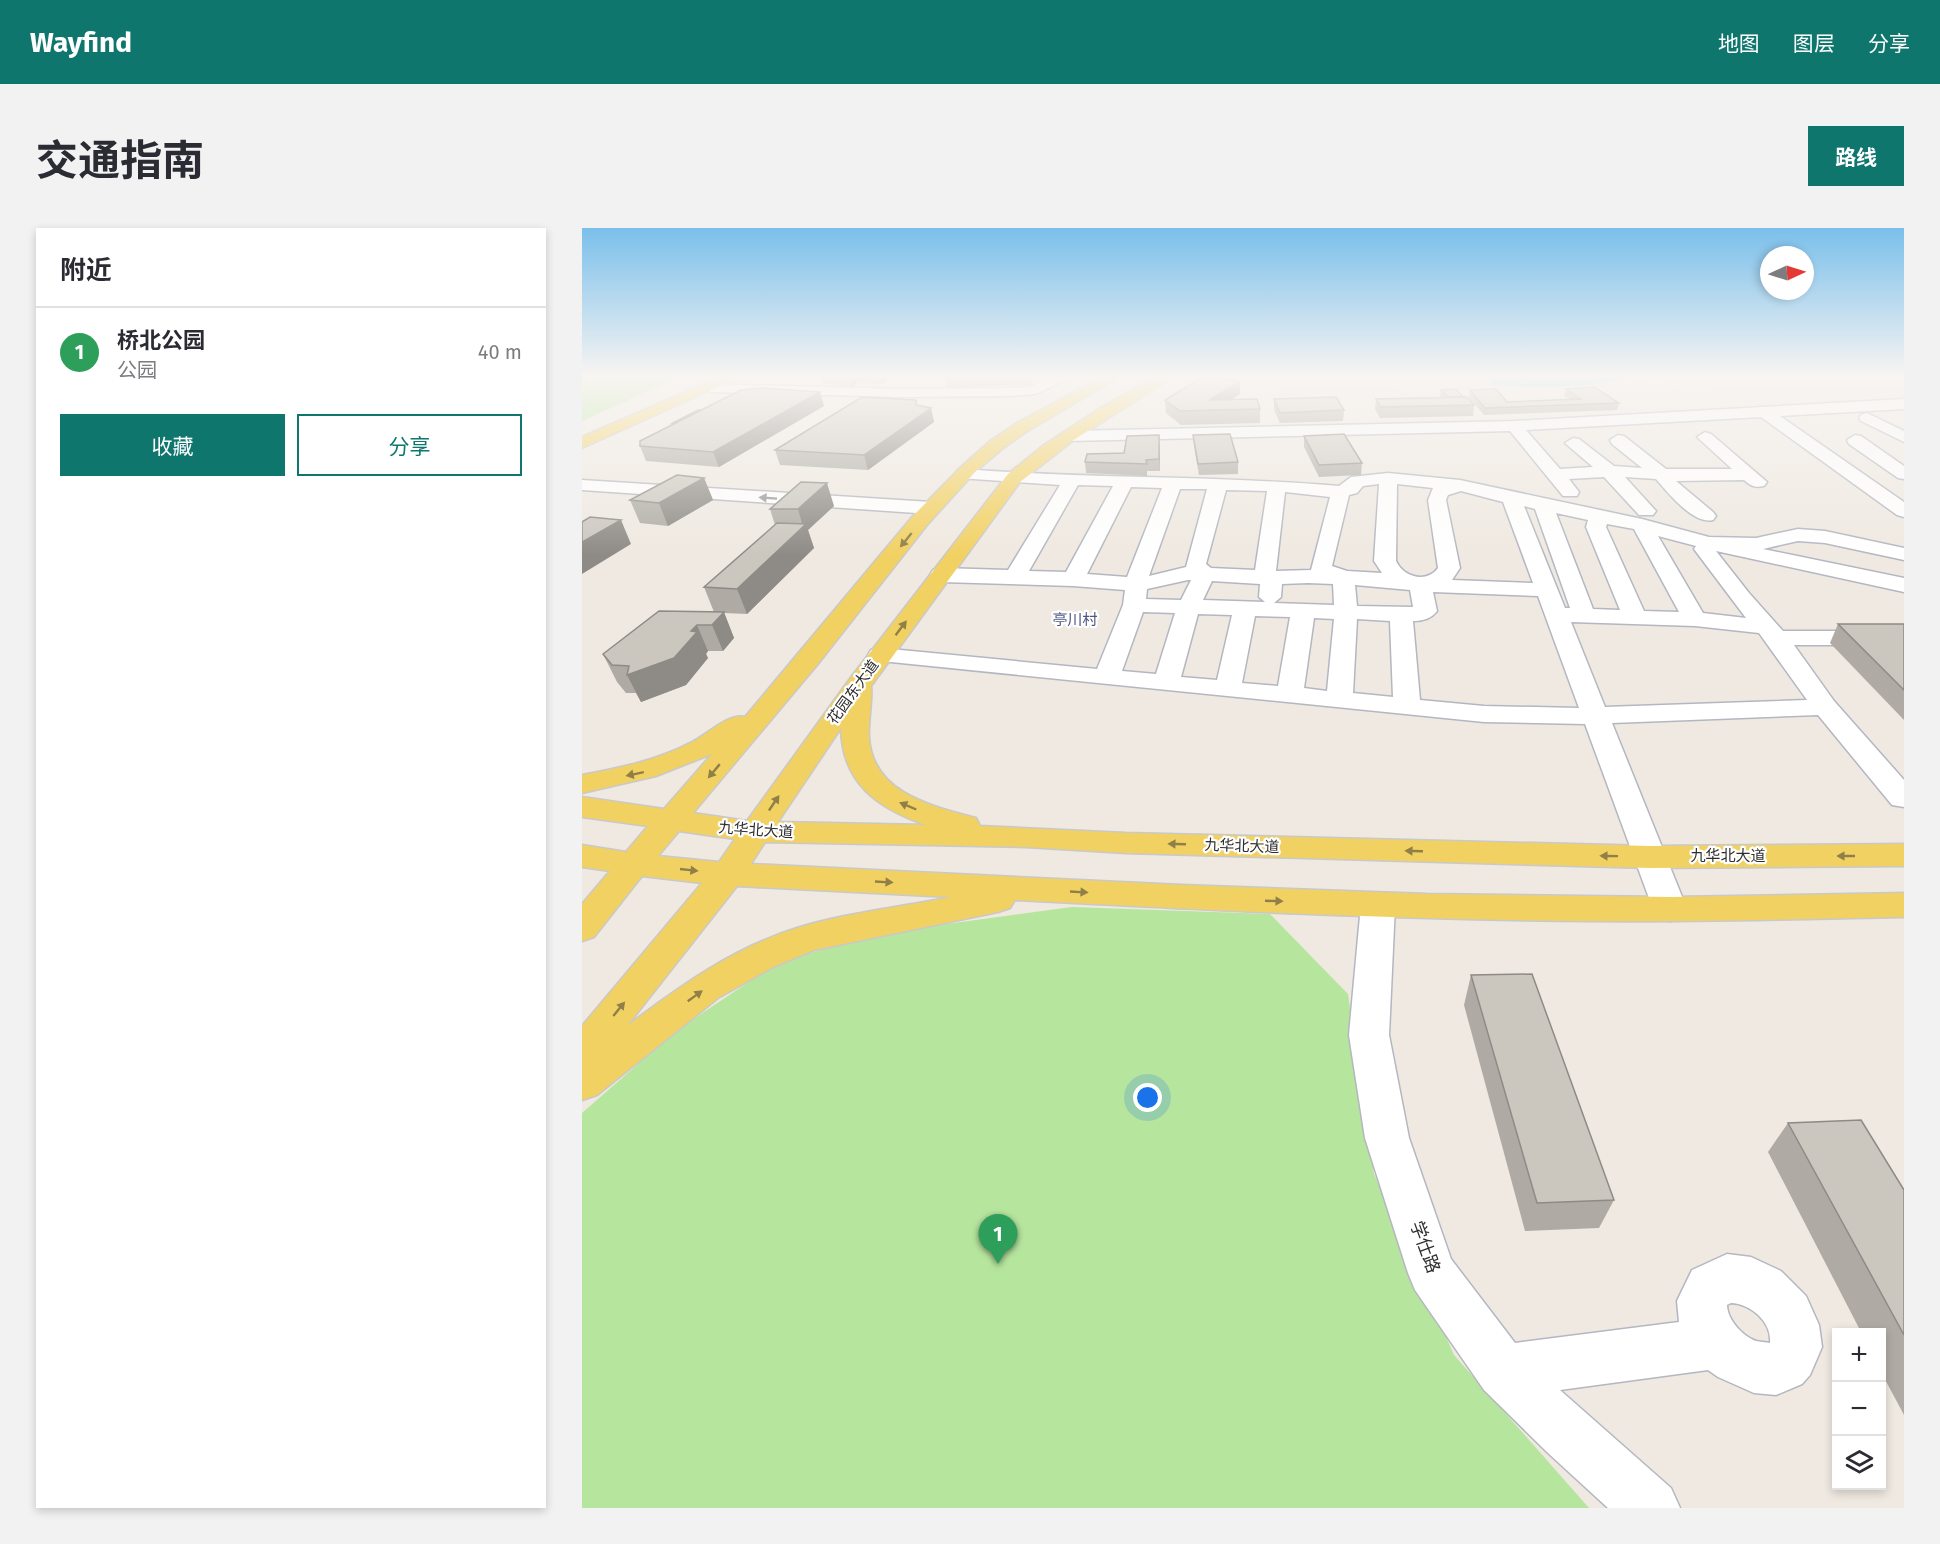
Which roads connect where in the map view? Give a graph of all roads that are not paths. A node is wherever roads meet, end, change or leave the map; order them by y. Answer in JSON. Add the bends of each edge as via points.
{"nodes":[{"id":1,"x":597,"y":436,"type":"edge"},
{"id":2,"x":1012,"y":436,"type":"edge"},
{"id":3,"x":1068,"y":436,"type":"joint"},
{"id":4,"x":1080,"y":436,"type":"edge"},
{"id":5,"x":1522,"y":436,"type":"edge"},
{"id":6,"x":1799,"y":436,"type":"edge"},
{"id":7,"x":1705,"y":437,"type":"dead end"},
{"id":8,"x":1618,"y":440,"type":"dead end"},
{"id":9,"x":1855,"y":440,"type":"dead end"},
{"id":10,"x":582,"y":443,"type":"edge"},
{"id":11,"x":1573,"y":443,"type":"dead end"},
{"id":12,"x":1609,"y":471,"type":"junction"},
{"id":13,"x":964,"y":474,"type":"junction"},
{"id":14,"x":1661,"y":474,"type":"junction"},
{"id":15,"x":1904,"y":474,"type":"edge"},
{"id":16,"x":1556,"y":475,"type":"junction"},
{"id":17,"x":1014,"y":478,"type":"junction"},
{"id":18,"x":1388,"y":478,"type":"junction"},
{"id":19,"x":1073,"y":479,"type":"junction"},
{"id":20,"x":1125,"y":481,"type":"junction"},
{"id":21,"x":1173,"y":483,"type":"junction"},
{"id":22,"x":1218,"y":484,"type":"junction"},
{"id":23,"x":582,"y":485,"type":"edge"},
{"id":24,"x":1460,"y":485,"type":"junction"},
{"id":25,"x":1277,"y":486,"type":"junction"},
{"id":26,"x":1340,"y":492,"type":"junction"},
{"id":27,"x":1511,"y":498,"type":"junction"},
{"id":28,"x":1900,"y":504,"type":"edge"},
{"id":29,"x":1544,"y":505,"type":"junction"},
{"id":30,"x":931,"y":508,"type":"junction"},
{"id":31,"x":1594,"y":515,"type":"junction"},
{"id":32,"x":1706,"y":516,"type":"dead end"},
{"id":33,"x":1644,"y":518,"type":"junction"},
{"id":34,"x":1708,"y":543,"type":"junction"},
{"id":35,"x":1904,"y":554,"type":"edge"},
{"id":36,"x":1204,"y":574,"type":"junction"},
{"id":37,"x":941,"y":575,"type":"junction"},
{"id":38,"x":1015,"y":576,"type":"junction"},
{"id":39,"x":1271,"y":578,"type":"junction"},
{"id":40,"x":1344,"y":578,"type":"junction"},
{"id":41,"x":1073,"y":579,"type":"junction"},
{"id":42,"x":1420,"y":585,"type":"junction"},
{"id":43,"x":1904,"y":585,"type":"edge"},
{"id":44,"x":1546,"y":590,"type":"junction"},
{"id":45,"x":1135,"y":594,"type":"junction"},
{"id":46,"x":1189,"y":606,"type":"junction"},
{"id":47,"x":1245,"y":609,"type":"junction"},
{"id":48,"x":1270,"y":609,"type":"junction"},
{"id":49,"x":1303,"y":611,"type":"junction"},
{"id":50,"x":1346,"y":612,"type":"junction"},
{"id":51,"x":1401,"y":614,"type":"junction"},
{"id":52,"x":1556,"y":615,"type":"junction"},
{"id":53,"x":1584,"y":615,"type":"junction"},
{"id":54,"x":1635,"y":617,"type":"junction"},
{"id":55,"x":1695,"y":619,"type":"junction"},
{"id":56,"x":1770,"y":633,"type":"junction"},
{"id":57,"x":1904,"y":638,"type":"edge"},
{"id":58,"x":880,"y":655,"type":"junction"},
{"id":59,"x":1107,"y":675,"type":"junction"},
{"id":60,"x":861,"y":681,"type":"junction"},
{"id":61,"x":1167,"y":681,"type":"junction"},
{"id":62,"x":1228,"y":688,"type":"junction"},
{"id":63,"x":1290,"y":694,"type":"junction"},
{"id":64,"x":777,"y":696,"type":"junction"},
{"id":65,"x":1339,"y":700,"type":"junction"},
{"id":66,"x":1407,"y":707,"type":"junction"},
{"id":67,"x":1825,"y":707,"type":"junction"},
{"id":68,"x":1594,"y":714,"type":"junction"},
{"id":69,"x":582,"y":784,"type":"edge"},
{"id":70,"x":1903,"y":798,"type":"edge"},
{"id":71,"x":582,"y":807,"type":"edge"},
{"id":72,"x":671,"y":821,"type":"junction"},
{"id":73,"x":755,"y":832,"type":"junction"},
{"id":74,"x":1026,"y":837,"type":"junction"},
{"id":75,"x":1904,"y":855,"type":"edge"},
{"id":76,"x":582,"y":856,"type":"edge"},
{"id":77,"x":1650,"y":857,"type":"junction"},
{"id":78,"x":631,"y":865,"type":"junction"},
{"id":79,"x":728,"y":874,"type":"junction"},
{"id":80,"x":1045,"y":890,"type":"junction"},
{"id":81,"x":1378,"y":905,"type":"junction"},
{"id":82,"x":1904,"y":905,"type":"edge"},
{"id":83,"x":1670,"y":909,"type":"junction"},
{"id":84,"x":582,"y":928,"type":"edge"},
{"id":85,"x":582,"y":1054,"type":"edge"},
{"id":86,"x":582,"y":1083,"type":"edge"},
{"id":87,"x":1716,"y":1343,"type":"dead end"},
{"id":88,"x":1503,"y":1371,"type":"junction"},
{"id":89,"x":1651,"y":1508,"type":"edge"}],
"edges":[{"from":1,"to":10,"type":"main road"},
{"from":2,"to":13,"type":"main road"},
{"from":3,"to":4,"type":"street"},
{"from":3,"to":17,"type":"main road","name":"花园东大道"},
{"from":5,"to":16,"type":"street"},
{"from":6,"to":28,"type":"street"},
{"from":7,"to":14,"type":"street","via":[[1755,480]]},
{"from":8,"to":14,"type":"street"},
{"from":9,"to":15,"type":"street"},
{"from":11,"to":12,"type":"street"},
{"from":12,"to":14,"type":"street"},
{"from":12,"to":16,"type":"street"},
{"from":12,"to":33,"type":"street"},
{"from":13,"to":17,"type":"street"},
{"from":13,"to":30,"type":"main road"},
{"from":14,"to":32,"type":"street"},
{"from":16,"to":31,"type":"street"},
{"from":17,"to":19,"type":"street"},
{"from":17,"to":37,"type":"main road","name":"花园东大道"},
{"from":18,"to":24,"type":"street"},
{"from":18,"to":26,"type":"street","via":[[1357,482]]},
{"from":18,"to":42,"type":"street","via":[[1385,561],[1397,578]]},
{"from":19,"to":20,"type":"street"},
{"from":19,"to":38,"type":"street"},
{"from":20,"to":21,"type":"street"},
{"from":20,"to":41,"type":"street"},
{"from":21,"to":22,"type":"street"},
{"from":21,"to":45,"type":"street","via":[[1150,539]]},
{"from":22,"to":25,"type":"street"},
{"from":22,"to":36,"type":"street","via":[[1195,565]]},
{"from":30,"to":23,"type":"street","one_way":true},
{"from":24,"to":27,"type":"street"},
{"from":24,"to":42,"type":"street","via":[[1439,492],[1437,501],[1449,568],[1441,579]]},
{"from":25,"to":26,"type":"street"},
{"from":25,"to":39,"type":"street","via":[[1265,573]]},
{"from":26,"to":40,"type":"street","via":[[1321,569]]},
{"from":27,"to":29,"type":"street"},
{"from":27,"to":44,"type":"street"},
{"from":29,"to":31,"type":"street"},
{"from":29,"to":53,"type":"street"},
{"from":30,"to":64,"type":"main road","one_way":true},
{"from":31,"to":33,"type":"street"},
{"from":31,"to":54,"type":"street"},
{"from":33,"to":34,"type":"street"},
{"from":33,"to":55,"type":"street"},
{"from":34,"to":35,"type":"street","via":[[1756,544],[1798,535]]},
{"from":34,"to":43,"type":"street"},
{"from":34,"to":56,"type":"street","via":[[1704,549]]},
{"from":36,"to":39,"type":"street"},
{"from":36,"to":45,"type":"street","via":[[1187,573],[1156,582]]},
{"from":36,"to":46,"type":"street"},
{"from":37,"to":38,"type":"street"},
{"from":58,"to":37,"type":"main road","name":"花园东大道","one_way":true},
{"from":38,"to":41,"type":"street"},
{"from":39,"to":40,"type":"street"},
{"from":39,"to":48,"type":"street"},
{"from":40,"to":42,"type":"street"},
{"from":40,"to":50,"type":"street"},
{"from":41,"to":45,"type":"street"},
{"from":42,"to":44,"type":"street"},
{"from":42,"to":51,"type":"street","via":[[1425,611]]},
{"from":44,"to":52,"type":"street"},
{"from":45,"to":46,"type":"street"},
{"from":45,"to":59,"type":"street"},
{"from":46,"to":47,"type":"street"},
{"from":46,"to":61,"type":"street"},
{"from":47,"to":48,"type":"street"},
{"from":47,"to":62,"type":"street"},
{"from":48,"to":49,"type":"street"},
{"from":49,"to":50,"type":"street"},
{"from":49,"to":63,"type":"street"},
{"from":50,"to":51,"type":"street"},
{"from":50,"to":65,"type":"street"},
{"from":51,"to":66,"type":"street"},
{"from":52,"to":53,"type":"street"},
{"from":52,"to":68,"type":"street"},
{"from":53,"to":54,"type":"street"},
{"from":54,"to":55,"type":"street"},
{"from":55,"to":56,"type":"street"},
{"from":56,"to":57,"type":"street"},
{"from":56,"to":67,"type":"street"},
{"from":58,"to":59,"type":"street"},
{"from":58,"to":60,"type":"main road","name":"花园东大道"},
{"from":59,"to":61,"type":"street"},
{"from":73,"to":60,"type":"main road","name":"花园东大道","one_way":true},
{"from":74,"to":60,"type":"main road","one_way":true,"via":[[914,810],[891,799],[870,780],[858,762],[854,743],[854,709]]},
{"from":61,"to":62,"type":"street"},
{"from":62,"to":63,"type":"street"},
{"from":63,"to":65,"type":"street"},
{"from":64,"to":69,"type":"main road","one_way":true,"via":[[723,737],[683,759],[650,771]]},
{"from":64,"to":72,"type":"main road","one_way":true},
{"from":65,"to":66,"type":"street"},
{"from":66,"to":68,"type":"street","via":[[1553,717]]},
{"from":67,"to":68,"type":"street"},
{"from":67,"to":70,"type":"street"},
{"from":68,"to":77,"type":"street"},
{"from":71,"to":72,"type":"main road","name":"九华北大道"},
{"from":72,"to":73,"type":"main road","name":"九华北大道"},
{"from":72,"to":78,"type":"main road"},
{"from":73,"to":74,"type":"main road","name":"九华北大道"},
{"from":73,"to":79,"type":"main road","name":"花园东大道"},
{"from":77,"to":74,"type":"main road","name":"九华北大道","one_way":true},
{"from":75,"to":77,"type":"main road","name":"九华北大道","one_way":true},
{"from":76,"to":78,"type":"main road"},
{"from":77,"to":83,"type":"street"},
{"from":78,"to":79,"type":"main road","one_way":true},
{"from":78,"to":84,"type":"main road"},
{"from":79,"to":80,"type":"main road","one_way":true},
{"from":85,"to":79,"type":"main road","name":"花园东大道","one_way":true},
{"from":80,"to":81,"type":"main road","one_way":true},
{"from":86,"to":80,"type":"main road","one_way":true,"via":[[705,988],[760,957],[807,938]]},
{"from":81,"to":83,"type":"main road"},
{"from":81,"to":88,"type":"street","name":"学仕路","via":[[1369,1035],[1388,1137],[1432,1273]]},
{"from":82,"to":83,"type":"main road"},
{"from":87,"to":88,"type":"street"},
{"from":88,"to":89,"type":"street","name":"学仕路"}]}
